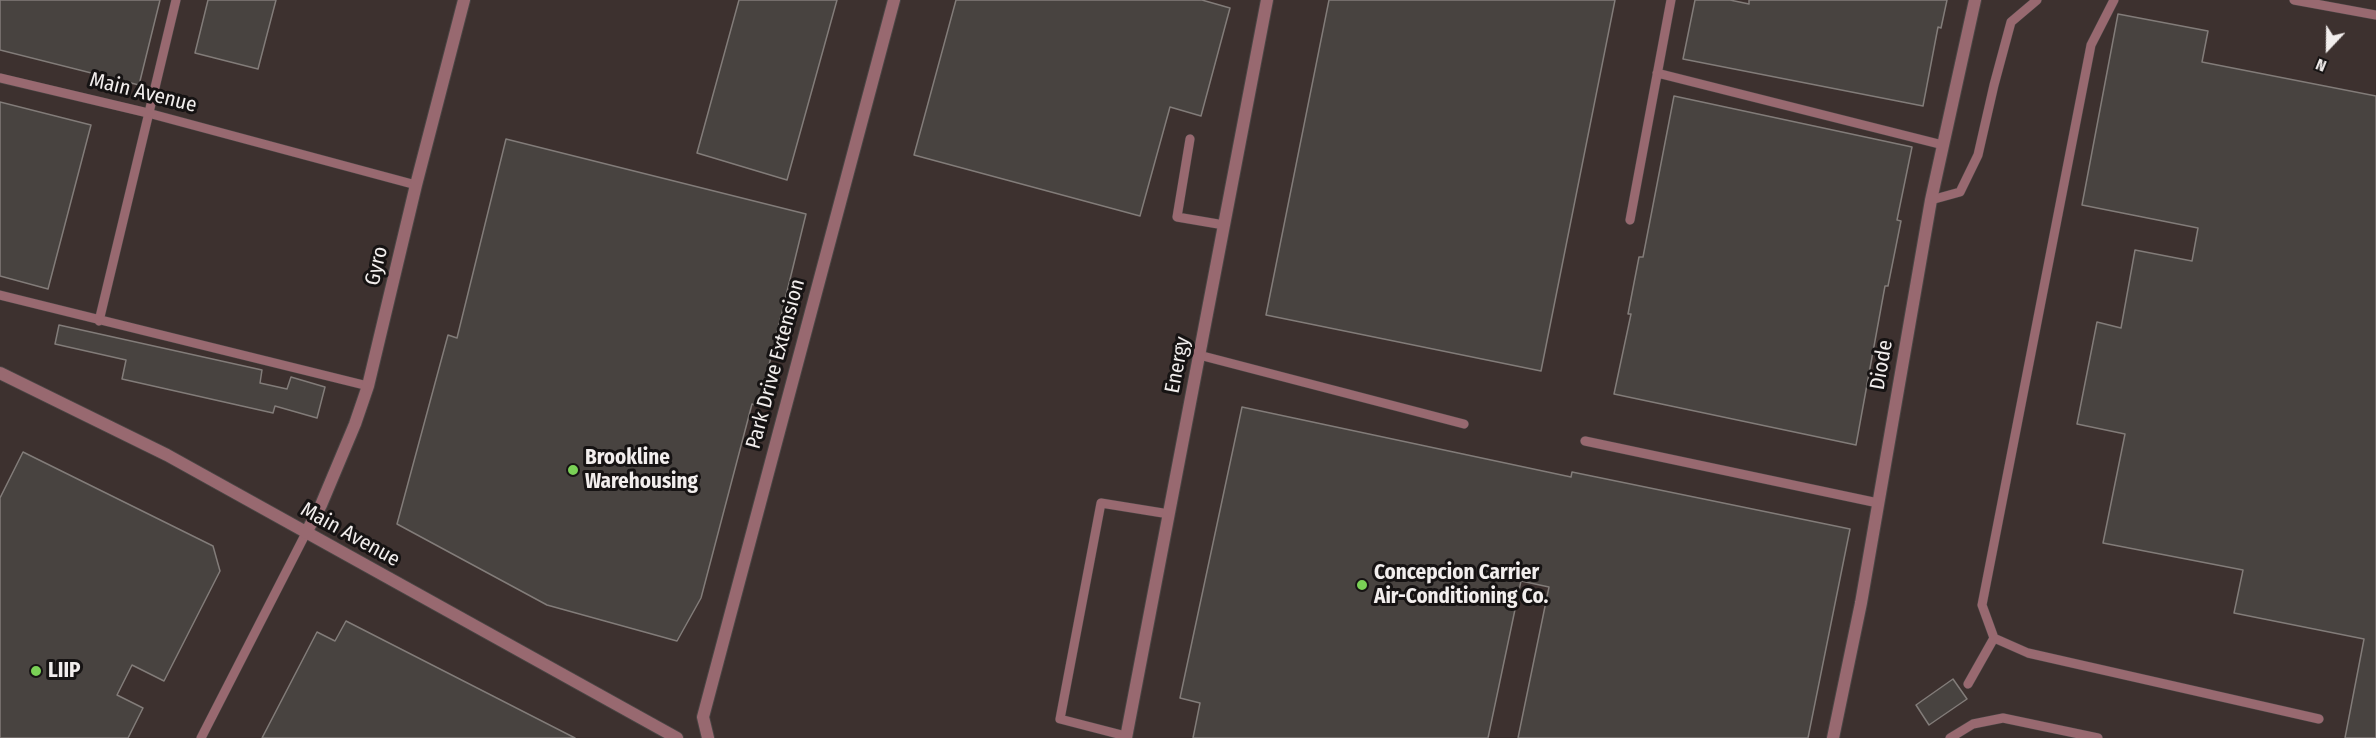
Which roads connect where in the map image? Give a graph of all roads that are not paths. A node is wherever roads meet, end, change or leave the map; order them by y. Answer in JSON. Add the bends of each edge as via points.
{"nodes":[{"id":1,"x":176,"y":0,"type":"edge"},
{"id":2,"x":464,"y":0,"type":"edge"},
{"id":3,"x":894,"y":0,"type":"edge"},
{"id":4,"x":1268,"y":0,"type":"edge"},
{"id":5,"x":1671,"y":0,"type":"edge"},
{"id":6,"x":1975,"y":0,"type":"edge"},
{"id":7,"x":2037,"y":0,"type":"edge"},
{"id":8,"x":2114,"y":0,"type":"edge"},
{"id":9,"x":2294,"y":0,"type":"edge"},
{"id":10,"x":2376,"y":15,"type":"edge"},
{"id":11,"x":1657,"y":73,"type":"junction"},
{"id":12,"x":0,"y":78,"type":"edge"},
{"id":13,"x":148,"y":113,"type":"junction"},
{"id":14,"x":1190,"y":139,"type":"dead end"},
{"id":15,"x":1943,"y":145,"type":"junction"},
{"id":16,"x":416,"y":185,"type":"junction"},
{"id":17,"x":1931,"y":200,"type":"junction"},
{"id":18,"x":1630,"y":220,"type":"dead end"},
{"id":19,"x":1224,"y":225,"type":"junction"},
{"id":20,"x":0,"y":295,"type":"edge"},
{"id":21,"x":99,"y":321,"type":"junction"},
{"id":22,"x":1199,"y":355,"type":"junction"},
{"id":23,"x":0,"y":373,"type":"edge"},
{"id":24,"x":368,"y":386,"type":"junction"},
{"id":25,"x":1464,"y":424,"type":"dead end"},
{"id":26,"x":1584,"y":441,"type":"dead end"},
{"id":27,"x":1878,"y":503,"type":"junction"},
{"id":28,"x":1169,"y":514,"type":"junction"},
{"id":29,"x":306,"y":533,"type":"junction"},
{"id":30,"x":1994,"y":638,"type":"junction"},
{"id":31,"x":1968,"y":684,"type":"dead end"},
{"id":32,"x":2319,"y":719,"type":"dead end"},
{"id":33,"x":1126,"y":737,"type":"edge"},
{"id":34,"x":201,"y":738,"type":"edge"},
{"id":35,"x":677,"y":738,"type":"edge"},
{"id":36,"x":708,"y":738,"type":"edge"},
{"id":37,"x":1833,"y":738,"type":"edge"},
{"id":38,"x":1950,"y":738,"type":"edge"},
{"id":39,"x":2098,"y":738,"type":"edge"}],
"edges":[{"from":1,"to":13,"type":"lane"},
{"from":2,"to":16,"type":"street","name":"Gyro"},
{"from":3,"to":36,"type":"street","name":"Park Drive Extension","via":[[703,717]]},
{"from":4,"to":19,"type":"street","name":"Energy"},
{"from":5,"to":11,"type":"lane"},
{"from":6,"to":15,"type":"street","name":"Diode"},
{"from":7,"to":17,"type":"lane","via":[[2012,22],[1978,155],[1960,192]]},
{"from":8,"to":30,"type":"lane","via":[[2091,45],[1983,605]]},
{"from":9,"to":10,"type":"lane"},
{"from":11,"to":15,"type":"lane"},
{"from":11,"to":18,"type":"lane"},
{"from":12,"to":13,"type":"lane","name":"Main Avenue"},
{"from":13,"to":16,"type":"lane","name":"Main Avenue"},
{"from":13,"to":21,"type":"lane"},
{"from":14,"to":19,"type":"lane","via":[[1177,217]]},
{"from":15,"to":17,"type":"street","name":"Diode"},
{"from":16,"to":24,"type":"street","name":"Gyro"},
{"from":17,"to":27,"type":"street","name":"Diode"},
{"from":19,"to":22,"type":"street","name":"Energy"},
{"from":20,"to":21,"type":"lane"},
{"from":21,"to":24,"type":"lane"},
{"from":22,"to":25,"type":"lane"},
{"from":22,"to":28,"type":"street","name":"Energy"},
{"from":23,"to":29,"type":"street","name":"Main Avenue","via":[[167,455]]},
{"from":24,"to":29,"type":"street","name":"Gyro"},
{"from":26,"to":27,"type":"lane"},
{"from":27,"to":37,"type":"street","name":"Diode"},
{"from":28,"to":33,"type":"street","name":"Energy"},
{"from":28,"to":33,"type":"lane","via":[[1101,503],[1060,719]]},
{"from":29,"to":34,"type":"lane"},
{"from":29,"to":35,"type":"street","name":"Main Avenue"},
{"from":30,"to":31,"type":"lane"},
{"from":30,"to":32,"type":"lane","via":[[2028,653]]},
{"from":38,"to":39,"type":"lane","via":[[1973,724],[2003,718]]}]}
